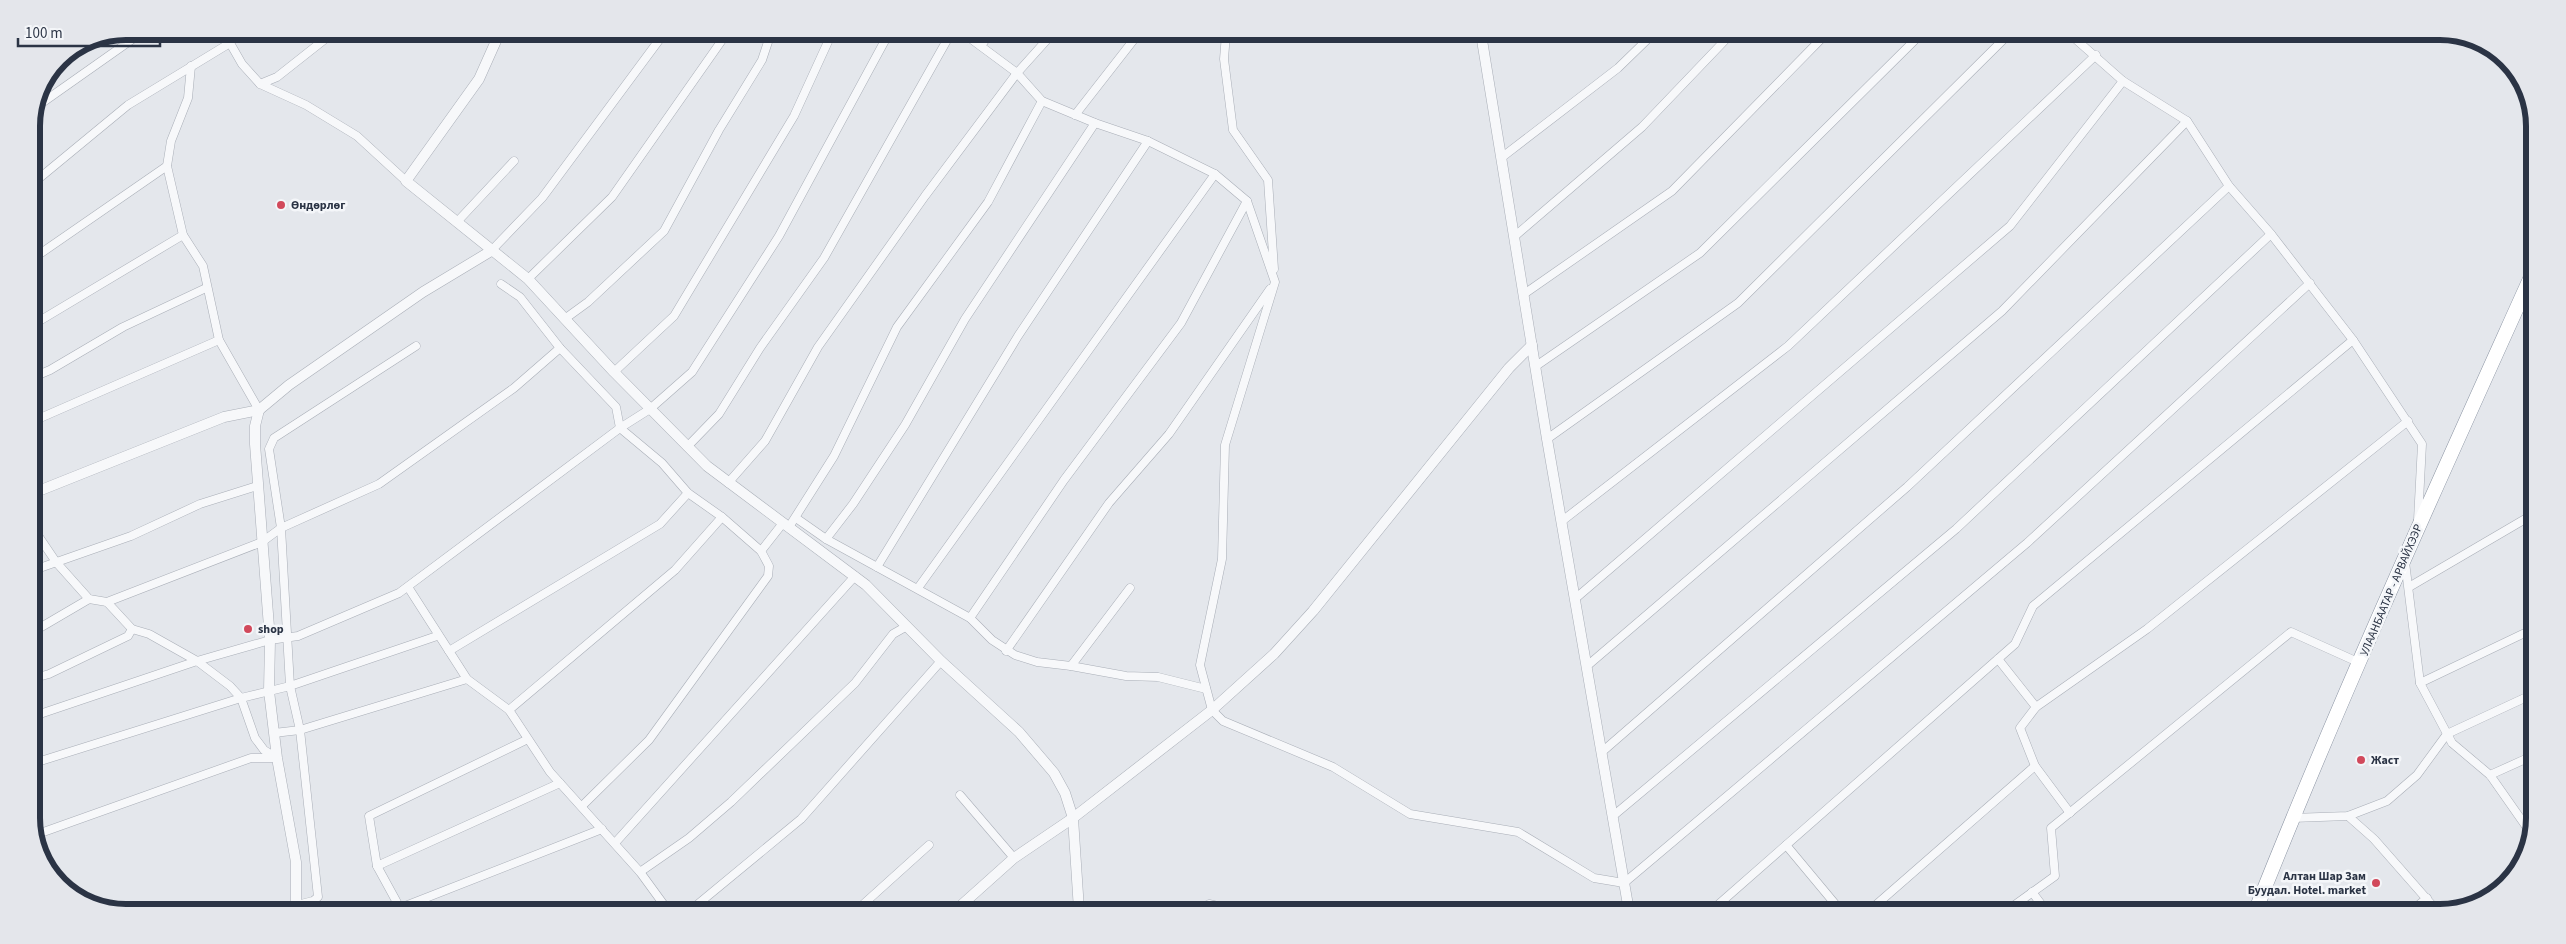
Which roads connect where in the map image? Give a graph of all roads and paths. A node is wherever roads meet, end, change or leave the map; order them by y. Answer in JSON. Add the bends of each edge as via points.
{"nodes":[{"id":1,"x":131,"y":40,"type":"edge"},
{"id":2,"x":232,"y":40,"type":"edge"},
{"id":3,"x":324,"y":40,"type":"edge"},
{"id":4,"x":496,"y":40,"type":"edge"},
{"id":5,"x":659,"y":40,"type":"edge"},
{"id":6,"x":723,"y":40,"type":"edge"},
{"id":7,"x":769,"y":40,"type":"edge"},
{"id":8,"x":829,"y":40,"type":"edge"},
{"id":9,"x":884,"y":40,"type":"edge"},
{"id":10,"x":948,"y":40,"type":"edge"},
{"id":11,"x":972,"y":40,"type":"edge"},
{"id":12,"x":985,"y":40,"type":"edge"},
{"id":13,"x":1047,"y":40,"type":"edge"},
{"id":14,"x":1135,"y":40,"type":"edge"},
{"id":15,"x":1226,"y":40,"type":"edge"},
{"id":16,"x":1482,"y":40,"type":"edge"},
{"id":17,"x":1647,"y":40,"type":"edge"},
{"id":18,"x":1725,"y":40,"type":"edge"},
{"id":19,"x":1820,"y":40,"type":"edge"},
{"id":20,"x":1915,"y":40,"type":"edge"},
{"id":21,"x":2003,"y":40,"type":"edge"},
{"id":22,"x":2077,"y":40,"type":"edge"},
{"id":23,"x":230,"y":43,"type":"junction"},
{"id":24,"x":981,"y":46,"type":"junction"},
{"id":25,"x":2096,"y":55,"type":"junction"},
{"id":26,"x":192,"y":66,"type":"junction"},
{"id":27,"x":1017,"y":73,"type":"junction"},
{"id":28,"x":2123,"y":81,"type":"junction"},
{"id":29,"x":260,"y":84,"type":"junction"},
{"id":30,"x":45,"y":100,"type":"edge"},
{"id":31,"x":1042,"y":101,"type":"junction"},
{"id":32,"x":1075,"y":115,"type":"junction"},
{"id":33,"x":2187,"y":121,"type":"junction"},
{"id":34,"x":1095,"y":123,"type":"junction"},
{"id":35,"x":1148,"y":141,"type":"junction"},
{"id":36,"x":1501,"y":158,"type":"junction"},
{"id":37,"x":514,"y":161,"type":"dead end"},
{"id":38,"x":167,"y":166,"type":"junction"},
{"id":39,"x":1215,"y":174,"type":"junction"},
{"id":40,"x":40,"y":178,"type":"edge"},
{"id":41,"x":406,"y":181,"type":"junction"},
{"id":42,"x":2229,"y":186,"type":"junction"},
{"id":43,"x":1246,"y":201,"type":"junction"},
{"id":44,"x":456,"y":222,"type":"junction"},
{"id":45,"x":184,"y":234,"type":"junction"},
{"id":46,"x":2270,"y":234,"type":"junction"},
{"id":47,"x":1515,"y":236,"type":"junction"},
{"id":48,"x":491,"y":251,"type":"junction"},
{"id":49,"x":40,"y":254,"type":"edge"},
{"id":50,"x":528,"y":279,"type":"junction"},
{"id":51,"x":1275,"y":282,"type":"junction"},
{"id":52,"x":2310,"y":283,"type":"junction"},
{"id":53,"x":501,"y":284,"type":"dead end"},
{"id":54,"x":206,"y":288,"type":"junction"},
{"id":55,"x":2526,"y":288,"type":"edge"},
{"id":56,"x":1524,"y":294,"type":"junction"},
{"id":57,"x":566,"y":318,"type":"junction"},
{"id":58,"x":40,"y":321,"type":"edge"},
{"id":59,"x":219,"y":340,"type":"junction"},
{"id":60,"x":2353,"y":340,"type":"junction"},
{"id":61,"x":1532,"y":345,"type":"junction"},
{"id":62,"x":416,"y":346,"type":"dead end"},
{"id":63,"x":560,"y":348,"type":"junction"},
{"id":64,"x":1536,"y":366,"type":"junction"},
{"id":65,"x":614,"y":372,"type":"junction"},
{"id":66,"x":40,"y":374,"type":"edge"},
{"id":67,"x":650,"y":409,"type":"junction"},
{"id":68,"x":259,"y":410,"type":"junction"},
{"id":69,"x":40,"y":418,"type":"edge"},
{"id":70,"x":2408,"y":421,"type":"junction"},
{"id":71,"x":620,"y":428,"type":"junction"},
{"id":72,"x":1547,"y":439,"type":"junction"},
{"id":73,"x":687,"y":447,"type":"junction"},
{"id":74,"x":728,"y":483,"type":"junction"},
{"id":75,"x":257,"y":486,"type":"junction"},
{"id":76,"x":40,"y":491,"type":"edge"},
{"id":77,"x":688,"y":493,"type":"junction"},
{"id":78,"x":722,"y":517,"type":"junction"},
{"id":79,"x":796,"y":518,"type":"junction"},
{"id":80,"x":2526,"y":519,"type":"edge"},
{"id":81,"x":1562,"y":521,"type":"junction"},
{"id":82,"x":786,"y":525,"type":"junction"},
{"id":83,"x":2418,"y":527,"type":"junction"},
{"id":84,"x":282,"y":528,"type":"junction"},
{"id":85,"x":40,"y":537,"type":"edge"},
{"id":86,"x":826,"y":539,"type":"junction"},
{"id":87,"x":262,"y":542,"type":"junction"},
{"id":88,"x":761,"y":551,"type":"junction"},
{"id":89,"x":2404,"y":558,"type":"junction"},
{"id":90,"x":56,"y":562,"type":"junction"},
{"id":91,"x":877,"y":567,"type":"junction"},
{"id":92,"x":40,"y":568,"type":"edge"},
{"id":93,"x":855,"y":576,"type":"junction"},
{"id":94,"x":408,"y":587,"type":"junction"},
{"id":95,"x":2410,"y":587,"type":"junction"},
{"id":96,"x":918,"y":588,"type":"junction"},
{"id":97,"x":1130,"y":588,"type":"dead end"},
{"id":98,"x":1576,"y":598,"type":"junction"},
{"id":99,"x":89,"y":599,"type":"junction"},
{"id":100,"x":107,"y":602,"type":"junction"},
{"id":101,"x":970,"y":618,"type":"junction"},
{"id":102,"x":907,"y":626,"type":"junction"},
{"id":103,"x":40,"y":628,"type":"edge"},
{"id":104,"x":132,"y":629,"type":"junction"},
{"id":105,"x":2526,"y":632,"type":"edge"},
{"id":106,"x":437,"y":636,"type":"junction"},
{"id":107,"x":286,"y":638,"type":"junction"},
{"id":108,"x":270,"y":640,"type":"junction"},
{"id":109,"x":449,"y":651,"type":"junction"},
{"id":110,"x":1006,"y":651,"type":"junction"},
{"id":111,"x":1998,"y":659,"type":"junction"},
{"id":112,"x":197,"y":661,"type":"junction"},
{"id":113,"x":941,"y":661,"type":"junction"},
{"id":114,"x":2360,"y":663,"type":"junction"},
{"id":115,"x":1071,"y":666,"type":"junction"},
{"id":116,"x":1587,"y":666,"type":"junction"},
{"id":117,"x":40,"y":677,"type":"edge"},
{"id":118,"x":467,"y":679,"type":"junction"},
{"id":119,"x":2420,"y":683,"type":"junction"},
{"id":120,"x":290,"y":686,"type":"junction"},
{"id":121,"x":1206,"y":689,"type":"junction"},
{"id":122,"x":269,"y":691,"type":"junction"},
{"id":123,"x":2526,"y":697,"type":"edge"},
{"id":124,"x":241,"y":698,"type":"junction"},
{"id":125,"x":2036,"y":707,"type":"junction"},
{"id":126,"x":509,"y":710,"type":"junction"},
{"id":127,"x":1212,"y":710,"type":"junction"},
{"id":128,"x":40,"y":714,"type":"edge"},
{"id":129,"x":300,"y":730,"type":"junction"},
{"id":130,"x":274,"y":733,"type":"junction"},
{"id":131,"x":2447,"y":734,"type":"junction"},
{"id":132,"x":526,"y":740,"type":"junction"},
{"id":133,"x":1602,"y":751,"type":"junction"},
{"id":134,"x":277,"y":758,"type":"junction"},
{"id":135,"x":2526,"y":758,"type":"edge"},
{"id":136,"x":40,"y":761,"type":"edge"},
{"id":137,"x":2035,"y":766,"type":"junction"},
{"id":138,"x":2490,"y":775,"type":"junction"},
{"id":139,"x":560,"y":783,"type":"junction"},
{"id":140,"x":960,"y":796,"type":"dead end"},
{"id":141,"x":582,"y":806,"type":"junction"},
{"id":142,"x":2070,"y":813,"type":"junction"},
{"id":143,"x":1613,"y":816,"type":"junction"},
{"id":144,"x":2348,"y":816,"type":"junction"},
{"id":145,"x":1073,"y":818,"type":"junction"},
{"id":146,"x":2292,"y":818,"type":"junction"},
{"id":147,"x":2525,"y":825,"type":"edge"},
{"id":148,"x":602,"y":829,"type":"junction"},
{"id":149,"x":42,"y":833,"type":"edge"},
{"id":150,"x":615,"y":843,"type":"junction"},
{"id":151,"x":929,"y":845,"type":"dead end"},
{"id":152,"x":1786,"y":845,"type":"junction"},
{"id":153,"x":1014,"y":858,"type":"junction"},
{"id":154,"x":377,"y":866,"type":"junction"},
{"id":155,"x":640,"y":872,"type":"junction"},
{"id":156,"x":1624,"y":883,"type":"junction"},
{"id":157,"x":2032,"y":892,"type":"junction"},
{"id":158,"x":2427,"y":898,"type":"junction"},
{"id":159,"x":296,"y":904,"type":"edge"},
{"id":160,"x":303,"y":904,"type":"edge"},
{"id":161,"x":398,"y":904,"type":"edge"},
{"id":162,"x":410,"y":904,"type":"edge"},
{"id":163,"x":663,"y":904,"type":"edge"},
{"id":164,"x":698,"y":904,"type":"edge"},
{"id":165,"x":864,"y":904,"type":"edge"},
{"id":166,"x":964,"y":904,"type":"edge"},
{"id":167,"x":1079,"y":904,"type":"edge"},
{"id":168,"x":1628,"y":904,"type":"edge"},
{"id":169,"x":1719,"y":904,"type":"edge"},
{"id":170,"x":1835,"y":904,"type":"edge"},
{"id":171,"x":1878,"y":904,"type":"edge"},
{"id":172,"x":2016,"y":904,"type":"edge"},
{"id":173,"x":2040,"y":904,"type":"edge"},
{"id":174,"x":2258,"y":904,"type":"edge"},
{"id":175,"x":2420,"y":904,"type":"edge"},
{"id":176,"x":2432,"y":904,"type":"edge"}],
"edges":[{"from":1,"to":30,"type":"street"},
{"from":2,"to":23,"type":"street"},
{"from":3,"to":29,"type":"street","via":[[277,78]]},
{"from":4,"to":41,"type":"street","via":[[479,79]]},
{"from":5,"to":48,"type":"street","via":[[542,198]]},
{"from":6,"to":50,"type":"street","via":[[612,197]]},
{"from":7,"to":57,"type":"street","via":[[762,60],[664,231],[588,302]]},
{"from":8,"to":65,"type":"street","via":[[794,116],[674,316]]},
{"from":9,"to":67,"type":"street","via":[[780,236],[692,372]]},
{"from":10,"to":73,"type":"street","via":[[824,258],[760,348],[720,414]]},
{"from":11,"to":24,"type":"street"},
{"from":12,"to":24,"type":"street"},
{"from":13,"to":27,"type":"street"},
{"from":14,"to":32,"type":"street"},
{"from":15,"to":51,"type":"street","via":[[1224,59],[1232,130],[1268,180]]},
{"from":16,"to":36,"type":"street"},
{"from":17,"to":36,"type":"street","via":[[1618,68]]},
{"from":18,"to":47,"type":"street","via":[[1642,127]]},
{"from":19,"to":56,"type":"street","via":[[1672,191]]},
{"from":20,"to":64,"type":"street","via":[[1700,254]]},
{"from":21,"to":72,"type":"street","via":[[1738,303]]},
{"from":22,"to":25,"type":"street"},
{"from":23,"to":26,"type":"street"},
{"from":23,"to":29,"type":"street","via":[[242,64]]},
{"from":24,"to":27,"type":"street"},
{"from":25,"to":28,"type":"street"},
{"from":25,"to":81,"type":"street","via":[[1788,346]]},
{"from":26,"to":38,"type":"street","via":[[188,98],[171,141]]},
{"from":26,"to":40,"type":"street","via":[[128,105]]},
{"from":27,"to":31,"type":"street"},
{"from":27,"to":74,"type":"street","via":[[818,347],[765,441]]},
{"from":28,"to":33,"type":"street"},
{"from":28,"to":98,"type":"street","via":[[2010,226]]},
{"from":29,"to":41,"type":"street","via":[[306,105],[357,136]]},
{"from":31,"to":32,"type":"street"},
{"from":31,"to":79,"type":"street","via":[[988,202],[897,327],[834,456]]},
{"from":32,"to":34,"type":"street"},
{"from":33,"to":42,"type":"street"},
{"from":33,"to":116,"type":"street","via":[[2002,311]]},
{"from":34,"to":35,"type":"street"},
{"from":34,"to":86,"type":"street","via":[[965,319],[905,425]]},
{"from":35,"to":39,"type":"street"},
{"from":35,"to":91,"type":"street","via":[[1018,336]]},
{"from":36,"to":47,"type":"street"},
{"from":37,"to":44,"type":"street"},
{"from":38,"to":45,"type":"street"},
{"from":38,"to":49,"type":"street"},
{"from":39,"to":43,"type":"street"},
{"from":39,"to":96,"type":"street"},
{"from":41,"to":44,"type":"street"},
{"from":42,"to":46,"type":"street"},
{"from":42,"to":133,"type":"street","via":[[1907,487]]},
{"from":43,"to":51,"type":"street"},
{"from":43,"to":101,"type":"street","via":[[1181,323],[1064,480]]},
{"from":44,"to":48,"type":"street"},
{"from":45,"to":54,"type":"street","via":[[203,266]]},
{"from":45,"to":58,"type":"street"},
{"from":46,"to":52,"type":"street"},
{"from":46,"to":143,"type":"street","via":[[1956,529]]},
{"from":47,"to":56,"type":"street"},
{"from":48,"to":50,"type":"street"},
{"from":48,"to":68,"type":"street","via":[[423,292],[288,385]]},
{"from":50,"to":57,"type":"street"},
{"from":51,"to":110,"type":"street","via":[[1169,434],[1109,503]]},
{"from":51,"to":121,"type":"street","via":[[1225,445],[1222,559],[1200,665]]},
{"from":52,"to":60,"type":"street"},
{"from":52,"to":156,"type":"street","via":[[2027,543]]},
{"from":53,"to":63,"type":"street","via":[[520,298]]},
{"from":54,"to":59,"type":"street"},
{"from":54,"to":66,"type":"street","via":[[123,328]]},
{"from":55,"to":83,"type":"highway","name":"УЛААНБААТАР - АРВАЙХЭЭР"},
{"from":56,"to":61,"type":"street"},
{"from":57,"to":65,"type":"street"},
{"from":59,"to":68,"type":"street"},
{"from":59,"to":69,"type":"street"},
{"from":60,"to":70,"type":"street"},
{"from":60,"to":111,"type":"street","via":[[2033,606],[2015,644]]},
{"from":61,"to":64,"type":"street"},
{"from":61,"to":127,"type":"street","via":[[1509,368],[1313,611],[1274,654]]},
{"from":62,"to":84,"type":"street","via":[[274,438],[269,458]]},
{"from":63,"to":71,"type":"street","via":[[616,407]]},
{"from":63,"to":84,"type":"street","via":[[514,388],[379,484]]},
{"from":64,"to":72,"type":"street"},
{"from":65,"to":67,"type":"street"},
{"from":67,"to":71,"type":"street"},
{"from":67,"to":73,"type":"street"},
{"from":68,"to":75,"type":"street","via":[[255,426]]},
{"from":68,"to":76,"type":"street","via":[[224,418]]},
{"from":70,"to":83,"type":"street","via":[[2422,444]]},
{"from":70,"to":125,"type":"street","via":[[2147,629]]},
{"from":71,"to":77,"type":"street","via":[[662,463]]},
{"from":71,"to":94,"type":"street"},
{"from":72,"to":81,"type":"street"},
{"from":73,"to":74,"type":"street"},
{"from":74,"to":82,"type":"street"},
{"from":75,"to":87,"type":"street"},
{"from":75,"to":90,"type":"street","via":[[200,504],[131,536]]},
{"from":77,"to":78,"type":"street"},
{"from":77,"to":109,"type":"street","via":[[660,524]]},
{"from":78,"to":88,"type":"street"},
{"from":78,"to":126,"type":"street","via":[[675,570]]},
{"from":79,"to":82,"type":"street"},
{"from":79,"to":86,"type":"street"},
{"from":80,"to":95,"type":"street"},
{"from":81,"to":98,"type":"street"},
{"from":82,"to":88,"type":"street"},
{"from":82,"to":93,"type":"street"},
{"from":83,"to":89,"type":"highway","name":"УЛААНБААТАР - АРВАЙХЭЭР"},
{"from":84,"to":87,"type":"street"},
{"from":84,"to":107,"type":"street"},
{"from":85,"to":90,"type":"street"},
{"from":86,"to":91,"type":"street"},
{"from":87,"to":100,"type":"street"},
{"from":87,"to":108,"type":"street"},
{"from":88,"to":141,"type":"street","via":[[768,566],[768,576],[649,740]]},
{"from":89,"to":95,"type":"street"},
{"from":89,"to":114,"type":"highway","name":"УЛААНБААТАР - АРВАЙХЭЭР"},
{"from":90,"to":92,"type":"street"},
{"from":90,"to":99,"type":"street"},
{"from":91,"to":96,"type":"street"},
{"from":93,"to":102,"type":"street"},
{"from":93,"to":150,"type":"street"},
{"from":94,"to":106,"type":"street"},
{"from":94,"to":107,"type":"street","via":[[400,594]]},
{"from":95,"to":119,"type":"street"},
{"from":96,"to":101,"type":"street"},
{"from":97,"to":115,"type":"street"},
{"from":98,"to":116,"type":"street"},
{"from":99,"to":100,"type":"street"},
{"from":99,"to":103,"type":"street"},
{"from":100,"to":104,"type":"street"},
{"from":101,"to":110,"type":"street"},
{"from":102,"to":113,"type":"street"},
{"from":102,"to":155,"type":"street","via":[[893,634],[855,683],[731,802],[689,838]]},
{"from":104,"to":112,"type":"street","via":[[149,634]]},
{"from":104,"to":117,"type":"street","via":[[128,636]]},
{"from":105,"to":119,"type":"street"},
{"from":106,"to":109,"type":"street"},
{"from":106,"to":120,"type":"street"},
{"from":107,"to":108,"type":"street"},
{"from":107,"to":120,"type":"street"},
{"from":108,"to":112,"type":"street"},
{"from":108,"to":122,"type":"street"},
{"from":109,"to":118,"type":"street"},
{"from":110,"to":115,"type":"street","via":[[1036,662]]},
{"from":111,"to":125,"type":"street"},
{"from":111,"to":152,"type":"street"},
{"from":112,"to":124,"type":"street"},
{"from":112,"to":128,"type":"street"},
{"from":113,"to":145,"type":"street","via":[[1019,732],[1054,772]]},
{"from":113,"to":164,"type":"street","via":[[801,819]]},
{"from":114,"to":142,"type":"street","via":[[2291,632]]},
{"from":114,"to":146,"type":"highway","name":"УЛААНБААТАР - АРВАЙХЭЭР"},
{"from":115,"to":121,"type":"street","via":[[1126,676],[1158,677]]},
{"from":116,"to":133,"type":"street"},
{"from":118,"to":126,"type":"street"},
{"from":118,"to":129,"type":"street"},
{"from":119,"to":131,"type":"street"},
{"from":120,"to":122,"type":"street"},
{"from":120,"to":129,"type":"street"},
{"from":121,"to":127,"type":"street"},
{"from":122,"to":124,"type":"street"},
{"from":122,"to":130,"type":"street"},
{"from":123,"to":131,"type":"street"},
{"from":124,"to":134,"type":"street","via":[[255,738],[264,750]]},
{"from":124,"to":136,"type":"street"},
{"from":125,"to":137,"type":"street","via":[[2020,728]]},
{"from":126,"to":132,"type":"street"},
{"from":127,"to":145,"type":"street"},
{"from":127,"to":156,"type":"street","via":[[1223,721],[1332,767],[1410,814],[1518,832],[1594,878]]},
{"from":129,"to":130,"type":"street"},
{"from":129,"to":160,"type":"street","via":[[318,897]]},
{"from":130,"to":134,"type":"street"},
{"from":131,"to":138,"type":"street","via":[[2452,743]]},
{"from":131,"to":144,"type":"street","via":[[2417,775],[2387,800]]},
{"from":132,"to":139,"type":"street"},
{"from":132,"to":154,"type":"street","via":[[369,816]]},
{"from":133,"to":143,"type":"street"},
{"from":134,"to":149,"type":"street","via":[[251,758]]},
{"from":134,"to":159,"type":"street","via":[[296,862]]},
{"from":135,"to":138,"type":"street"},
{"from":137,"to":142,"type":"street"},
{"from":137,"to":171,"type":"street"},
{"from":138,"to":147,"type":"street"},
{"from":139,"to":141,"type":"street"},
{"from":139,"to":154,"type":"street"},
{"from":140,"to":153,"type":"street"},
{"from":141,"to":148,"type":"street"},
{"from":142,"to":157,"type":"street","via":[[2051,828],[2055,876]]},
{"from":143,"to":156,"type":"street"},
{"from":144,"to":146,"type":"street"},
{"from":144,"to":158,"type":"street","via":[[2374,839]]},
{"from":145,"to":153,"type":"street"},
{"from":145,"to":167,"type":"street"},
{"from":146,"to":174,"type":"highway","name":"УЛААНБААТАР - АРВАЙХЭЭР"},
{"from":148,"to":150,"type":"street"},
{"from":148,"to":162,"type":"street"},
{"from":150,"to":155,"type":"street"},
{"from":151,"to":165,"type":"street"},
{"from":152,"to":169,"type":"street"},
{"from":152,"to":170,"type":"street"},
{"from":153,"to":166,"type":"street"},
{"from":154,"to":161,"type":"street"},
{"from":155,"to":163,"type":"street"},
{"from":156,"to":168,"type":"street"},
{"from":157,"to":172,"type":"street"},
{"from":157,"to":173,"type":"street"},
{"from":158,"to":175,"type":"street"},
{"from":158,"to":176,"type":"street"}]}
